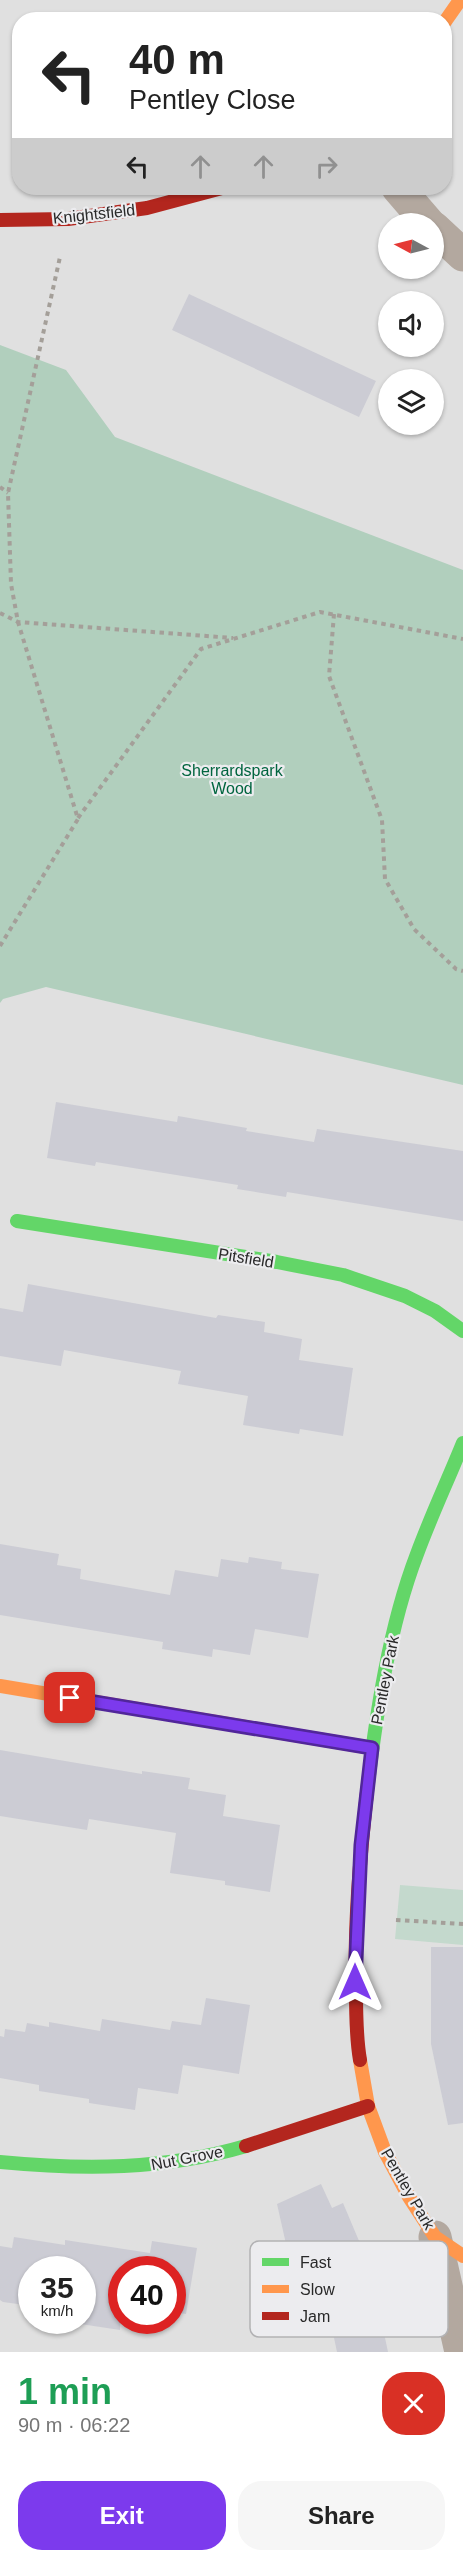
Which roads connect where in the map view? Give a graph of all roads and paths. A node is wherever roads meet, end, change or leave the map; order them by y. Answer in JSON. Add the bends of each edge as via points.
{"nodes":[{"id":1,"x":196,"y":195,"type":"edge"},
{"id":2,"x":404,"y":195,"type":"edge"},
{"id":3,"x":420,"y":213,"type":"edge"},
{"id":4,"x":68,"y":219,"type":"junction"},
{"id":5,"x":0,"y":220,"type":"edge"},
{"id":6,"x":444,"y":237,"type":"edge"},
{"id":7,"x":463,"y":255,"type":"edge"},
{"id":8,"x":0,"y":487,"type":"edge"},
{"id":9,"x":8,"y":493,"type":"junction"},
{"id":10,"x":0,"y":613,"type":"edge"},
{"id":11,"x":334,"y":614,"type":"junction"},
{"id":12,"x":18,"y":622,"type":"junction"},
{"id":13,"x":236,"y":638,"type":"junction"},
{"id":14,"x":463,"y":639,"type":"edge"},
{"id":15,"x":78,"y":819,"type":"junction"},
{"id":16,"x":0,"y":946,"type":"edge"},
{"id":17,"x":463,"y":971,"type":"edge"},
{"id":18,"x":17,"y":1221,"type":"dead end"},
{"id":19,"x":463,"y":1331,"type":"edge"},
{"id":20,"x":463,"y":1443,"type":"edge"},
{"id":21,"x":0,"y":1686,"type":"edge"},
{"id":22,"x":372,"y":1748,"type":"junction"},
{"id":23,"x":356,"y":1918,"type":"junction"},
{"id":24,"x":463,"y":1924,"type":"edge"},
{"id":25,"x":368,"y":2106,"type":"junction"},
{"id":26,"x":0,"y":2162,"type":"edge"},
{"id":27,"x":435,"y":2237,"type":"junction"},
{"id":28,"x":436,"y":2241,"type":"edge"},
{"id":29,"x":441,"y":2241,"type":"edge"},
{"id":30,"x":448,"y":2246,"type":"edge"},
{"id":31,"x":463,"y":2256,"type":"edge"},
{"id":32,"x":448,"y":2294,"type":"edge"},
{"id":33,"x":461,"y":2352,"type":"edge"}],
"edges":[{"from":1,"to":4,"type":"street","name":"Knightsfield","via":[[147,208]]},
{"from":2,"to":3,"type":"street"},
{"from":4,"to":5,"type":"street","name":"Knightsfield"},
{"from":4,"to":9,"type":"path"},
{"from":6,"to":7,"type":"street"},
{"from":8,"to":9,"type":"path"},
{"from":9,"to":12,"type":"path","via":[[11,584]]},
{"from":10,"to":12,"type":"path"},
{"from":11,"to":13,"type":"path","via":[[320,612]]},
{"from":11,"to":14,"type":"path"},
{"from":11,"to":17,"type":"path","via":[[329,676],[382,820],[385,879],[414,929],[456,969]]},
{"from":12,"to":13,"type":"path"},
{"from":12,"to":15,"type":"path"},
{"from":13,"to":15,"type":"path","via":[[201,649]]},
{"from":15,"to":16,"type":"path"},
{"from":18,"to":19,"type":"street","name":"Pitsfield","via":[[321,1269],[388,1287],[439,1312]]},
{"from":20,"to":22,"type":"street","name":"Pentley Park","via":[[413,1566],[394,1632]]},
{"from":21,"to":22,"type":"street"},
{"from":22,"to":23,"type":"street","name":"Pentley Park"},
{"from":23,"to":24,"type":"path"},
{"from":23,"to":25,"type":"street","name":"Pentley Park","via":[[357,2042]]},
{"from":25,"to":26,"type":"street","name":"Nut Grove","via":[[218,2154],[147,2166],[67,2169]]},
{"from":25,"to":27,"type":"street","name":"Pentley Park","via":[[385,2152]]},
{"from":27,"to":28,"type":"street"},
{"from":27,"to":29,"type":"street","name":"Pentley Park"},
{"from":30,"to":31,"type":"street","name":"Pentley Park"},
{"from":32,"to":33,"type":"street"}]}
